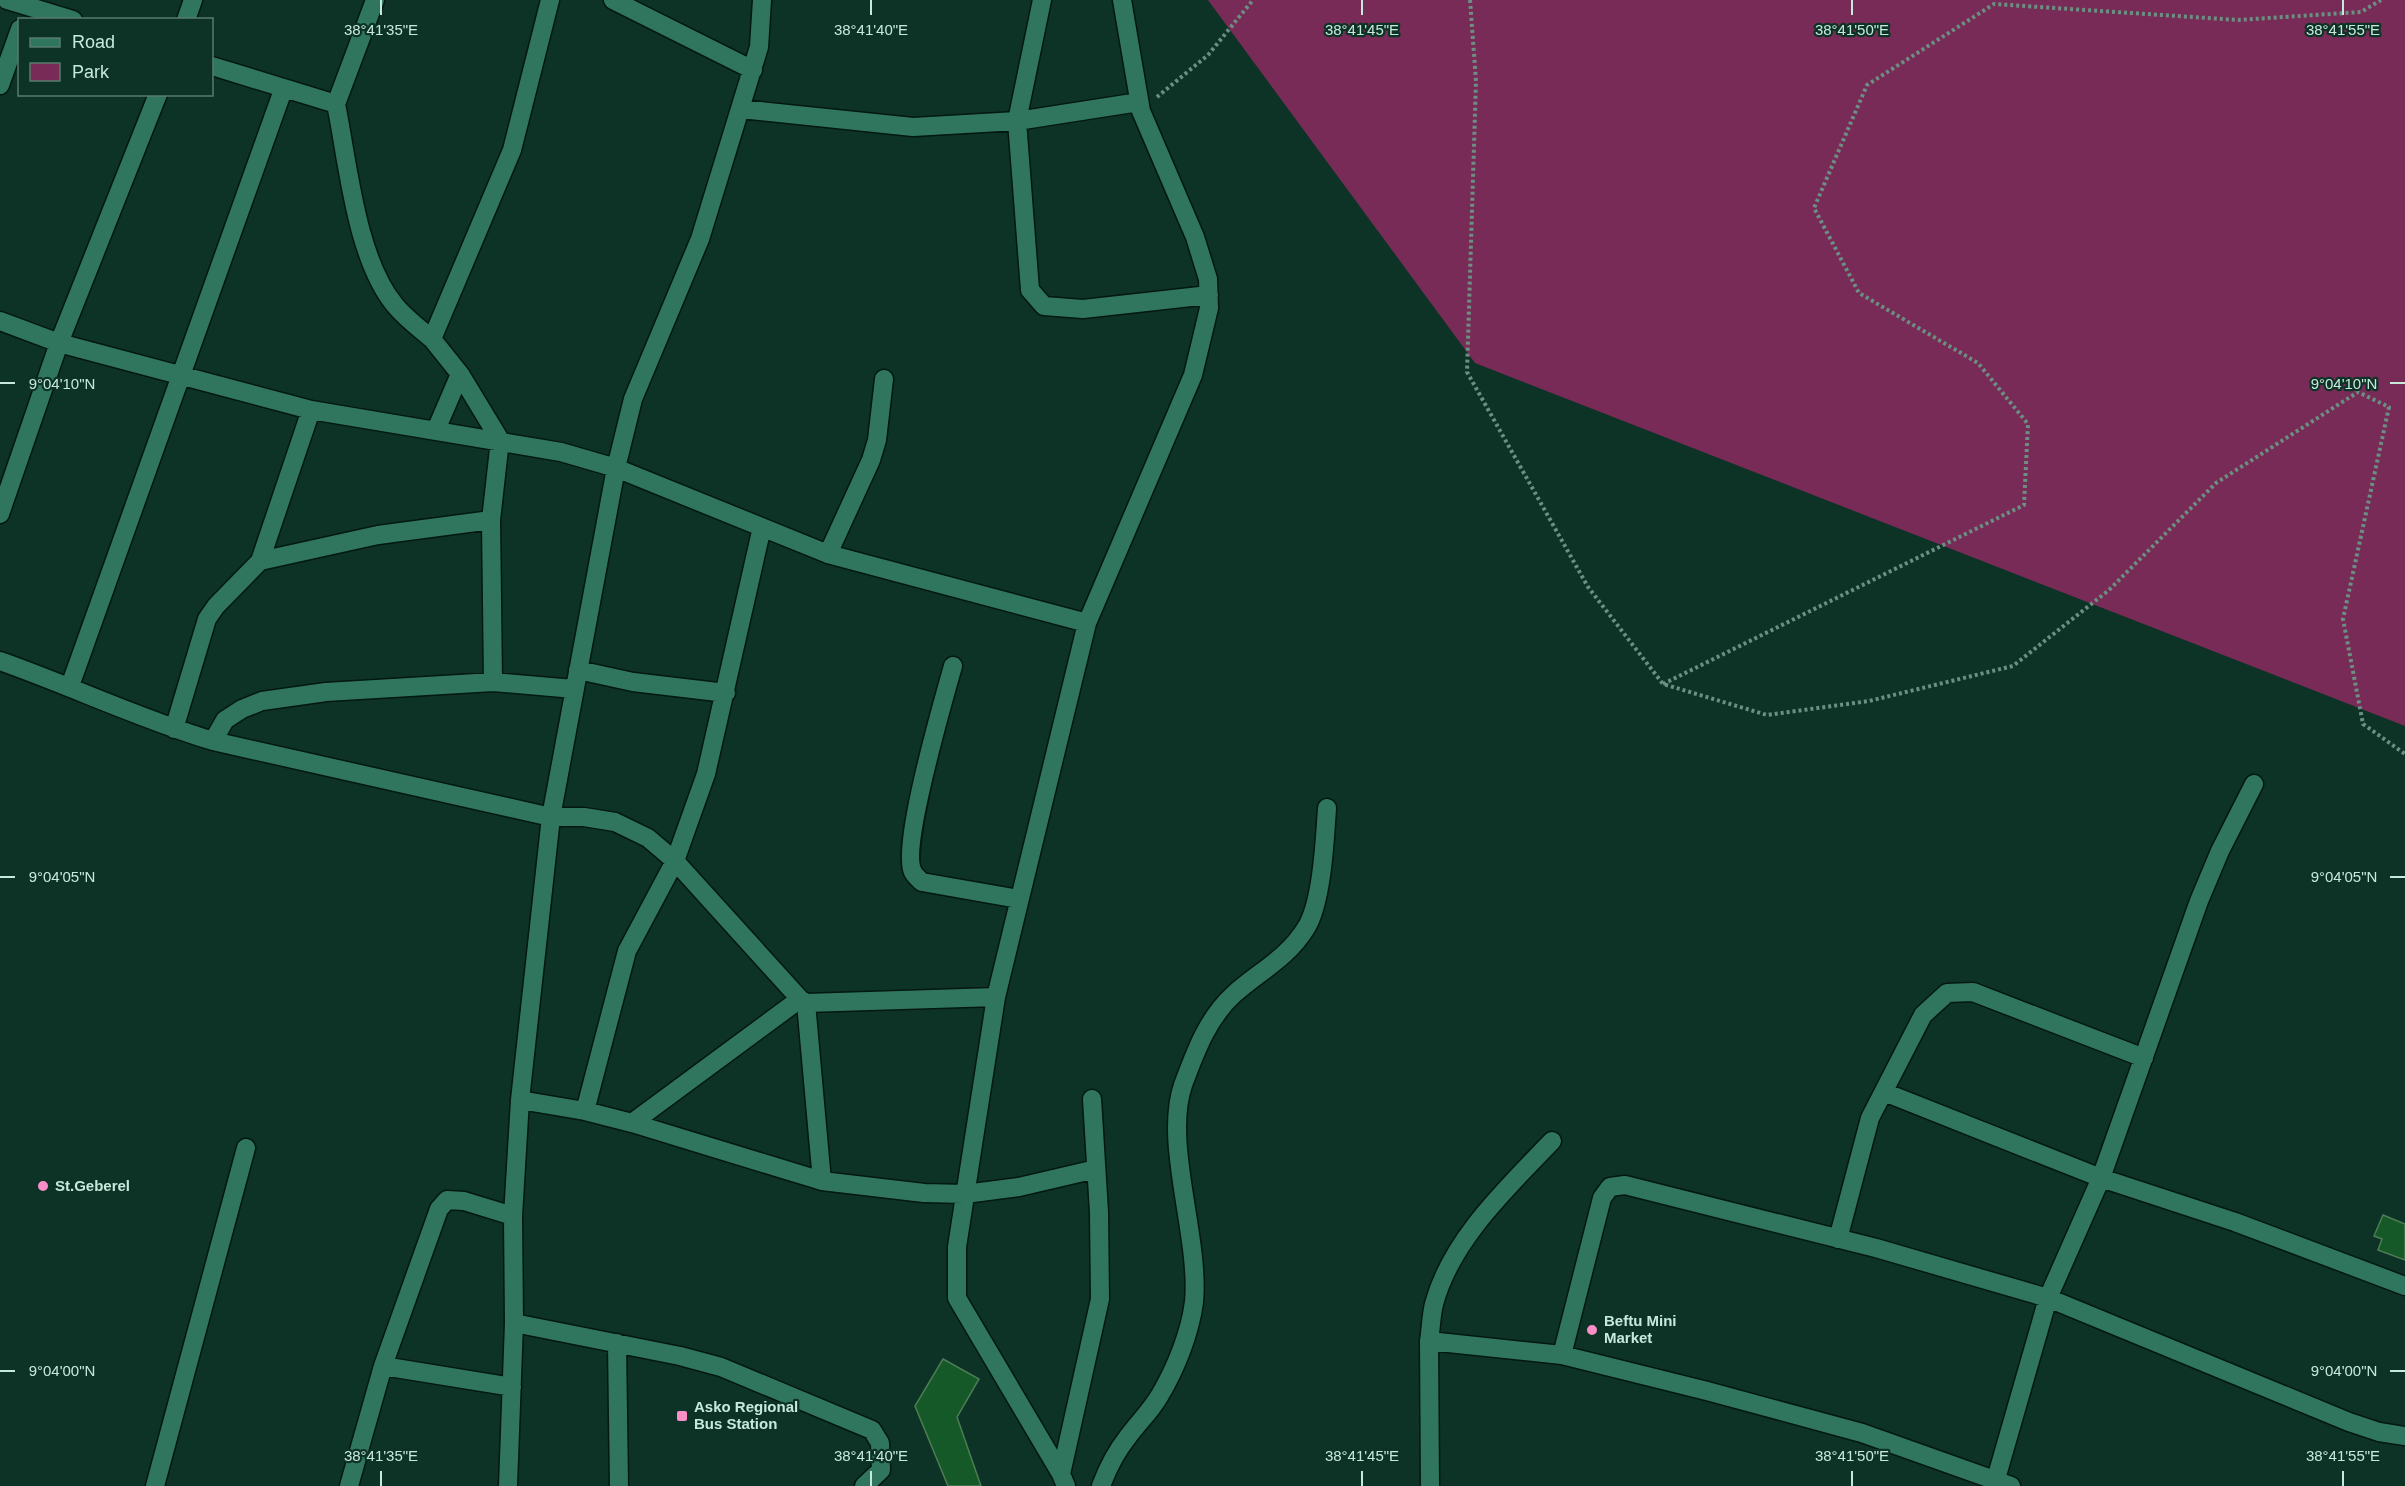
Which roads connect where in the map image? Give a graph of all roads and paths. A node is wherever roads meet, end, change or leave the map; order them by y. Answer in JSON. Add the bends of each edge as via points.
{"nodes":[{"id":1,"x":8,"y":0,"type":"edge"},
{"id":2,"x":192,"y":0,"type":"edge"},
{"id":3,"x":375,"y":0,"type":"edge"},
{"id":4,"x":550,"y":0,"type":"edge"},
{"id":5,"x":613,"y":0,"type":"edge"},
{"id":6,"x":762,"y":0,"type":"edge"},
{"id":7,"x":1042,"y":0,"type":"edge"},
{"id":8,"x":1122,"y":0,"type":"edge"},
{"id":9,"x":1253,"y":0,"type":"edge"},
{"id":10,"x":1470,"y":0,"type":"edge"},
{"id":11,"x":2380,"y":0,"type":"edge"},
{"id":12,"x":27,"y":8,"type":"edge"},
{"id":13,"x":65,"y":18,"type":"edge"},
{"id":14,"x":187,"y":18,"type":"edge"},
{"id":15,"x":18,"y":35,"type":"edge"},
{"id":16,"x":213,"y":66,"type":"edge"},
{"id":17,"x":753,"y":70,"type":"junction"},
{"id":18,"x":0,"y":86,"type":"edge"},
{"id":19,"x":283,"y":90,"type":"junction"},
{"id":20,"x":157,"y":96,"type":"edge"},
{"id":21,"x":336,"y":105,"type":"junction"},
{"id":22,"x":1140,"y":106,"type":"junction"},
{"id":23,"x":741,"y":109,"type":"junction"},
{"id":24,"x":1017,"y":121,"type":"junction"},
{"id":25,"x":1209,"y":295,"type":"junction"},
{"id":26,"x":0,"y":321,"type":"edge"},
{"id":27,"x":432,"y":339,"type":"junction"},
{"id":28,"x":59,"y":343,"type":"junction"},
{"id":29,"x":460,"y":374,"type":"junction"},
{"id":30,"x":180,"y":377,"type":"junction"},
{"id":31,"x":884,"y":379,"type":"dead end"},
{"id":32,"x":311,"y":410,"type":"junction"},
{"id":33,"x":436,"y":430,"type":"junction"},
{"id":34,"x":500,"y":440,"type":"junction"},
{"id":35,"x":616,"y":468,"type":"junction"},
{"id":36,"x":0,"y":514,"type":"edge"},
{"id":37,"x":491,"y":520,"type":"junction"},
{"id":38,"x":762,"y":527,"type":"junction"},
{"id":39,"x":828,"y":554,"type":"junction"},
{"id":40,"x":260,"y":561,"type":"junction"},
{"id":41,"x":1087,"y":623,"type":"junction"},
{"id":42,"x":0,"y":660,"type":"edge"},
{"id":43,"x":953,"y":666,"type":"dead end"},
{"id":44,"x":578,"y":670,"type":"junction"},
{"id":45,"x":493,"y":682,"type":"junction"},
{"id":46,"x":1663,"y":684,"type":"junction"},
{"id":47,"x":69,"y":686,"type":"junction"},
{"id":48,"x":574,"y":689,"type":"junction"},
{"id":49,"x":726,"y":693,"type":"junction"},
{"id":50,"x":174,"y":729,"type":"junction"},
{"id":51,"x":213,"y":741,"type":"junction"},
{"id":52,"x":2405,"y":754,"type":"edge"},
{"id":53,"x":2254,"y":784,"type":"dead end"},
{"id":54,"x":1328,"y":808,"type":"dead end"},
{"id":55,"x":551,"y":817,"type":"junction"},
{"id":56,"x":675,"y":861,"type":"junction"},
{"id":57,"x":1018,"y":899,"type":"junction"},
{"id":58,"x":996,"y":997,"type":"junction"},
{"id":59,"x":803,"y":1001,"type":"junction"},
{"id":60,"x":2144,"y":1058,"type":"junction"},
{"id":61,"x":1884,"y":1092,"type":"junction"},
{"id":62,"x":1092,"y":1098,"type":"dead end"},
{"id":63,"x":520,"y":1100,"type":"junction"},
{"id":64,"x":585,"y":1111,"type":"junction"},
{"id":65,"x":632,"y":1123,"type":"junction"},
{"id":66,"x":1552,"y":1141,"type":"dead end"},
{"id":67,"x":246,"y":1148,"type":"dead end"},
{"id":68,"x":1096,"y":1169,"type":"junction"},
{"id":69,"x":2101,"y":1178,"type":"junction"},
{"id":70,"x":822,"y":1181,"type":"junction"},
{"id":71,"x":965,"y":1194,"type":"junction"},
{"id":72,"x":513,"y":1216,"type":"junction"},
{"id":73,"x":1838,"y":1239,"type":"junction"},
{"id":74,"x":2405,"y":1286,"type":"edge"},
{"id":75,"x":2048,"y":1298,"type":"junction"},
{"id":76,"x":514,"y":1323,"type":"junction"},
{"id":77,"x":1429,"y":1341,"type":"junction"},
{"id":78,"x":617,"y":1343,"type":"junction"},
{"id":79,"x":1562,"y":1355,"type":"junction"},
{"id":80,"x":383,"y":1366,"type":"junction"},
{"id":81,"x":512,"y":1387,"type":"junction"},
{"id":82,"x":2405,"y":1436,"type":"edge"},
{"id":83,"x":1064,"y":1480,"type":"edge"},
{"id":84,"x":2001,"y":1484,"type":"edge"},
{"id":85,"x":155,"y":1486,"type":"edge"},
{"id":86,"x":349,"y":1486,"type":"edge"},
{"id":87,"x":508,"y":1486,"type":"edge"},
{"id":88,"x":619,"y":1486,"type":"edge"},
{"id":89,"x":864,"y":1486,"type":"edge"},
{"id":90,"x":1101,"y":1486,"type":"edge"},
{"id":91,"x":1431,"y":1486,"type":"edge"}],
"edges":[{"from":1,"to":12,"type":"street"},
{"from":2,"to":14,"type":"street"},
{"from":3,"to":21,"type":"street"},
{"from":4,"to":27,"type":"street","via":[[512,150]]},
{"from":5,"to":17,"type":"street"},
{"from":6,"to":17,"type":"street"},
{"from":7,"to":24,"type":"street"},
{"from":8,"to":22,"type":"street"},
{"from":9,"to":22,"type":"path","via":[[1208,56]]},
{"from":10,"to":46,"type":"path","via":[[1476,81],[1467,372],[1588,587]]},
{"from":11,"to":46,"type":"path","via":[[2361,12],[2238,20],[1994,4],[1867,85],[1814,208],[1859,293],[1978,363],[2028,424],[2024,505]]},
{"from":12,"to":13,"type":"street"},
{"from":15,"to":18,"type":"street"},
{"from":16,"to":19,"type":"street"},
{"from":17,"to":23,"type":"street"},
{"from":19,"to":21,"type":"street"},
{"from":19,"to":30,"type":"street"},
{"from":20,"to":28,"type":"street"},
{"from":21,"to":27,"type":"street","via":[[361,232],[381,284],[394,305]]},
{"from":22,"to":24,"type":"street"},
{"from":22,"to":25,"type":"street","via":[[1195,237]]},
{"from":23,"to":24,"type":"street","via":[[914,127]]},
{"from":23,"to":35,"type":"street","via":[[700,239],[633,399]]},
{"from":24,"to":25,"type":"street","via":[[1026,270],[1030,290],[1044,306],[1083,309]]},
{"from":25,"to":41,"type":"street","via":[[1203,343],[1193,375]]},
{"from":26,"to":28,"type":"street"},
{"from":27,"to":29,"type":"street"},
{"from":28,"to":30,"type":"street"},
{"from":28,"to":36,"type":"street"},
{"from":29,"to":33,"type":"street"},
{"from":29,"to":34,"type":"street"},
{"from":30,"to":32,"type":"street"},
{"from":30,"to":47,"type":"street"},
{"from":31,"to":39,"type":"street","via":[[871,460]]},
{"from":32,"to":33,"type":"street"},
{"from":32,"to":40,"type":"street"},
{"from":33,"to":34,"type":"street"},
{"from":34,"to":35,"type":"street"},
{"from":34,"to":37,"type":"street"},
{"from":35,"to":38,"type":"street"},
{"from":35,"to":44,"type":"street"},
{"from":37,"to":40,"type":"street","via":[[378,535]]},
{"from":37,"to":45,"type":"street"},
{"from":38,"to":39,"type":"street"},
{"from":38,"to":49,"type":"street"},
{"from":39,"to":41,"type":"street"},
{"from":40,"to":50,"type":"street","via":[[207,620]]},
{"from":41,"to":57,"type":"street"},
{"from":42,"to":47,"type":"street"},
{"from":43,"to":57,"type":"street","via":[[920,790],[912,871],[922,882]]},
{"from":44,"to":48,"type":"street"},
{"from":44,"to":49,"type":"street","via":[[633,682]]},
{"from":45,"to":48,"type":"street"},
{"from":45,"to":51,"type":"street","via":[[326,692],[262,701],[225,720]]},
{"from":46,"to":52,"type":"path","via":[[1767,715],[1869,701],[2013,666],[2109,590],[2216,483],[2358,392],[2389,407],[2343,620],[2363,724]]},
{"from":47,"to":50,"type":"street"},
{"from":48,"to":55,"type":"street"},
{"from":49,"to":56,"type":"street","via":[[706,774]]},
{"from":50,"to":51,"type":"street"},
{"from":51,"to":55,"type":"street"},
{"from":53,"to":60,"type":"street","via":[[2199,901]]},
{"from":54,"to":90,"type":"street","via":[[1321,878],[1307,927],[1277,963],[1233,994],[1215,1014],[1198,1045],[1182,1089],[1176,1123],[1192,1251],[1194,1302],[1182,1351],[1160,1396],[1125,1440]]},
{"from":55,"to":56,"type":"street","via":[[615,822],[648,838]]},
{"from":55,"to":63,"type":"street"},
{"from":56,"to":59,"type":"street"},
{"from":56,"to":64,"type":"street","via":[[627,951]]},
{"from":57,"to":58,"type":"street"},
{"from":58,"to":59,"type":"street"},
{"from":58,"to":71,"type":"street"},
{"from":59,"to":65,"type":"street"},
{"from":59,"to":70,"type":"street"},
{"from":60,"to":61,"type":"street","via":[[1973,992],[1947,993],[1923,1015]]},
{"from":60,"to":69,"type":"street"},
{"from":61,"to":69,"type":"street"},
{"from":61,"to":73,"type":"street","via":[[1870,1118]]},
{"from":62,"to":68,"type":"street"},
{"from":63,"to":64,"type":"street"},
{"from":63,"to":72,"type":"street"},
{"from":64,"to":65,"type":"street"},
{"from":65,"to":70,"type":"street"},
{"from":66,"to":77,"type":"street","via":[[1495,1202],[1446,1272],[1433,1305]]},
{"from":67,"to":85,"type":"street"},
{"from":68,"to":71,"type":"street","via":[[1019,1187]]},
{"from":68,"to":83,"type":"street","via":[[1100,1299]]},
{"from":69,"to":74,"type":"street","via":[[2235,1222]]},
{"from":69,"to":75,"type":"street"},
{"from":70,"to":71,"type":"street"},
{"from":71,"to":83,"type":"street","via":[[957,1247],[957,1298]]},
{"from":72,"to":76,"type":"street"},
{"from":72,"to":80,"type":"street","via":[[464,1200],[447,1200],[439,1209]]},
{"from":73,"to":75,"type":"street"},
{"from":73,"to":79,"type":"street","via":[[1625,1185],[1610,1187],[1602,1198]]},
{"from":75,"to":82,"type":"street","via":[[2349,1422]]},
{"from":75,"to":84,"type":"street"},
{"from":76,"to":78,"type":"street"},
{"from":76,"to":81,"type":"street"},
{"from":77,"to":79,"type":"street"},
{"from":77,"to":91,"type":"street"},
{"from":78,"to":88,"type":"street"},
{"from":78,"to":89,"type":"street","via":[[721,1367],[872,1430],[879,1443],[881,1470]]},
{"from":79,"to":84,"type":"street","via":[[1862,1433]]},
{"from":80,"to":81,"type":"street"},
{"from":80,"to":86,"type":"street"},
{"from":81,"to":87,"type":"street"}]}
